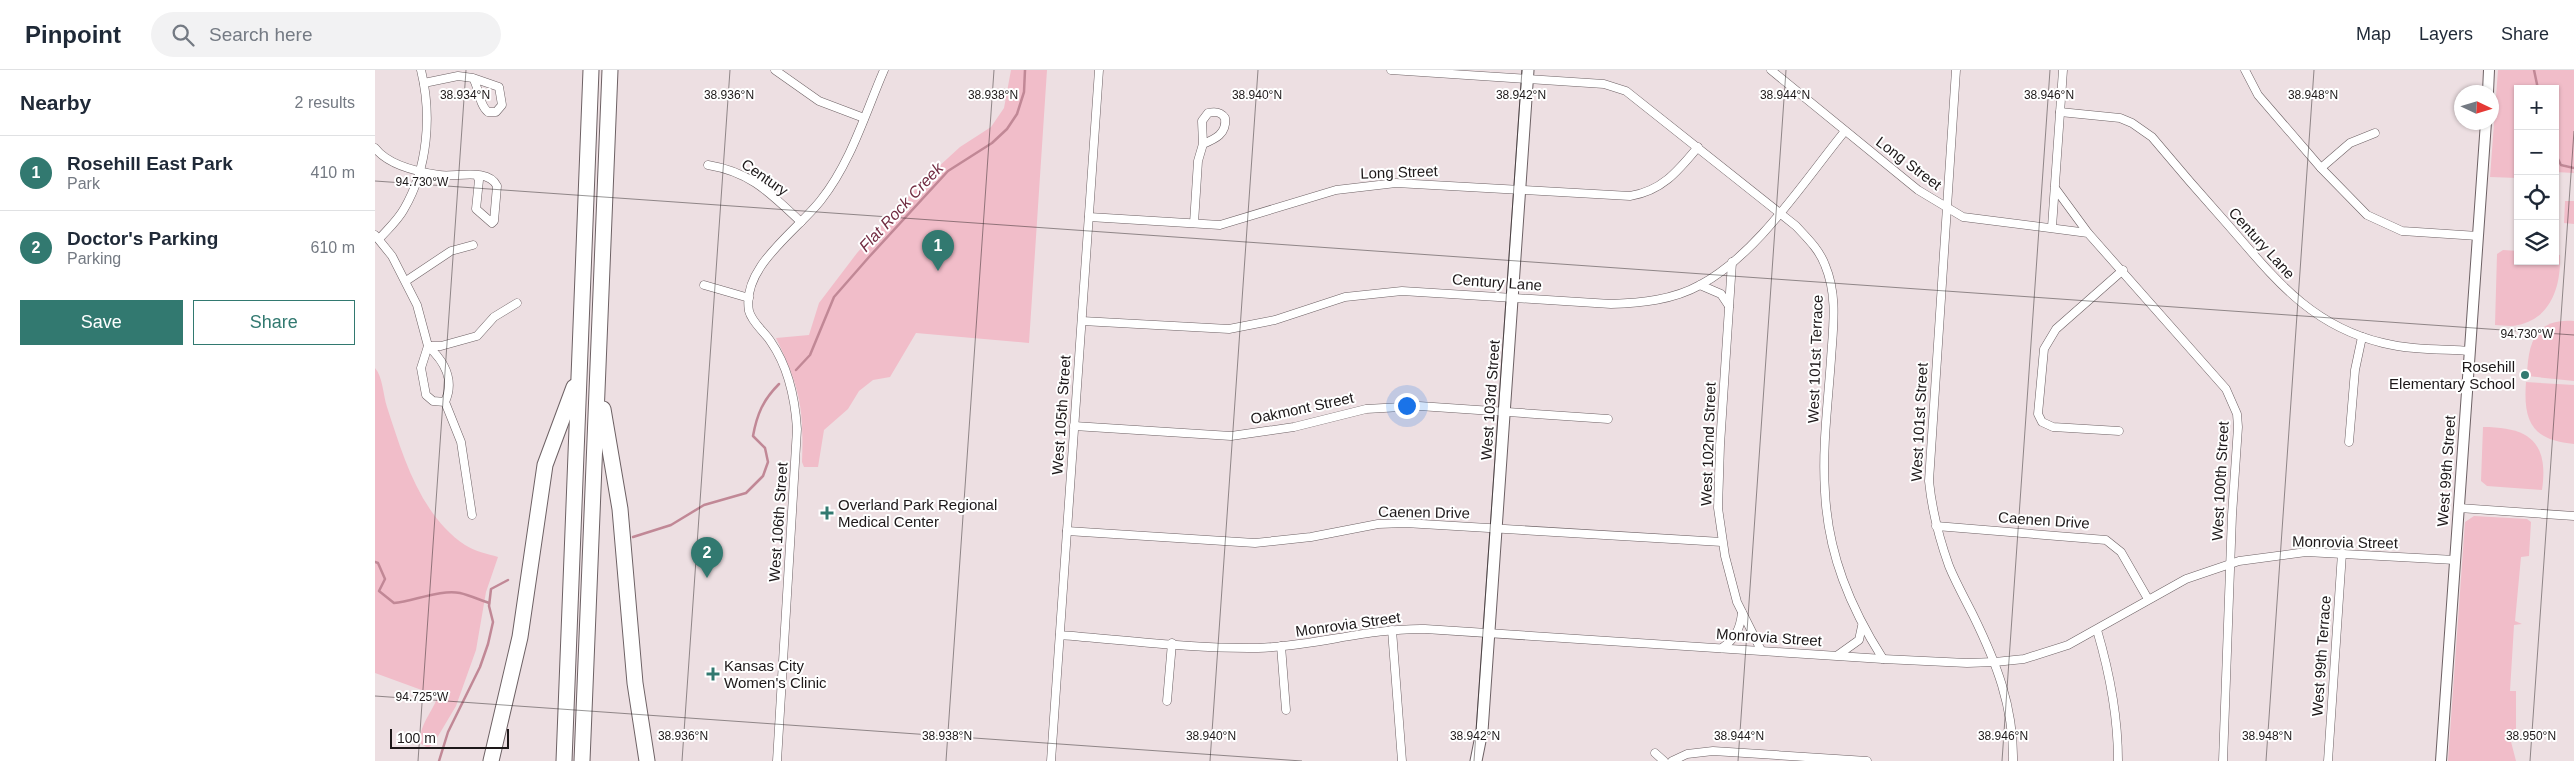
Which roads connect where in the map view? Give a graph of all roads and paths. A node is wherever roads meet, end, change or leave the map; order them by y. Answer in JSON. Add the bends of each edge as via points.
{"nodes":[{"id":1,"x":421,"y":70,"type":"edge"},
{"id":2,"x":591,"y":70,"type":"edge"},
{"id":3,"x":610,"y":70,"type":"edge"},
{"id":4,"x":775,"y":70,"type":"edge"},
{"id":5,"x":884,"y":70,"type":"edge"},
{"id":6,"x":1099,"y":70,"type":"edge"},
{"id":7,"x":1391,"y":70,"type":"edge"},
{"id":8,"x":1771,"y":70,"type":"edge"},
{"id":9,"x":1955,"y":70,"type":"edge"},
{"id":10,"x":2063,"y":70,"type":"edge"},
{"id":11,"x":2245,"y":70,"type":"edge"},
{"id":12,"x":2489,"y":70,"type":"edge"},
{"id":13,"x":1528,"y":75,"type":"edge"},
{"id":14,"x":473,"y":78,"type":"junction"},
{"id":15,"x":424,"y":83,"type":"junction"},
{"id":16,"x":2488,"y":85,"type":"edge"},
{"id":17,"x":2060,"y":112,"type":"junction"},
{"id":18,"x":864,"y":118,"type":"junction"},
{"id":19,"x":2485,"y":130,"type":"edge"},
{"id":20,"x":1845,"y":131,"type":"junction"},
{"id":21,"x":2375,"y":133,"type":"dead end"},
{"id":22,"x":1203,"y":144,"type":"dead end"},
{"id":23,"x":1697,"y":147,"type":"junction"},
{"id":24,"x":375,"y":148,"type":"edge"},
{"id":25,"x":708,"y":165,"type":"dead end"},
{"id":26,"x":2321,"y":168,"type":"junction"},
{"id":27,"x":419,"y":170,"type":"junction"},
{"id":28,"x":477,"y":176,"type":"junction"},
{"id":29,"x":2055,"y":188,"type":"junction"},
{"id":30,"x":1520,"y":190,"type":"junction"},
{"id":31,"x":1946,"y":207,"type":"junction"},
{"id":32,"x":1779,"y":212,"type":"junction"},
{"id":33,"x":1089,"y":217,"type":"junction"},
{"id":34,"x":801,"y":222,"type":"junction"},
{"id":35,"x":1194,"y":224,"type":"junction"},
{"id":36,"x":2052,"y":227,"type":"junction"},
{"id":37,"x":2088,"y":232,"type":"junction"},
{"id":38,"x":2478,"y":236,"type":"junction"},
{"id":39,"x":377,"y":237,"type":"edge"},
{"id":40,"x":473,"y":244,"type":"dead end"},
{"id":41,"x":1732,"y":262,"type":"junction"},
{"id":42,"x":2123,"y":270,"type":"junction"},
{"id":43,"x":406,"y":281,"type":"junction"},
{"id":44,"x":703,"y":285,"type":"dead end"},
{"id":45,"x":1700,"y":285,"type":"junction"},
{"id":46,"x":1512,"y":297,"type":"junction"},
{"id":47,"x":749,"y":298,"type":"junction"},
{"id":48,"x":517,"y":303,"type":"dead end"},
{"id":49,"x":1729,"y":306,"type":"junction"},
{"id":50,"x":1082,"y":321,"type":"junction"},
{"id":51,"x":2362,"y":337,"type":"junction"},
{"id":52,"x":428,"y":346,"type":"junction"},
{"id":53,"x":2470,"y":351,"type":"junction"},
{"id":54,"x":579,"y":374,"type":"junction"},
{"id":55,"x":598,"y":378,"type":"junction"},
{"id":56,"x":445,"y":402,"type":"junction"},
{"id":57,"x":1505,"y":411,"type":"junction"},
{"id":58,"x":1608,"y":419,"type":"dead end"},
{"id":59,"x":1074,"y":426,"type":"junction"},
{"id":60,"x":2119,"y":431,"type":"dead end"},
{"id":61,"x":2349,"y":442,"type":"dead end"},
{"id":62,"x":2459,"y":508,"type":"junction"},
{"id":63,"x":472,"y":515,"type":"dead end"},
{"id":64,"x":2574,"y":516,"type":"edge"},
{"id":65,"x":1936,"y":526,"type":"junction"},
{"id":66,"x":1496,"y":528,"type":"junction"},
{"id":67,"x":1067,"y":531,"type":"junction"},
{"id":68,"x":1722,"y":542,"type":"junction"},
{"id":69,"x":2342,"y":553,"type":"junction"},
{"id":70,"x":2455,"y":560,"type":"junction"},
{"id":71,"x":2230,"y":564,"type":"junction"},
{"id":72,"x":2148,"y":599,"type":"junction"},
{"id":73,"x":1742,"y":613,"type":"junction"},
{"id":74,"x":1862,"y":626,"type":"junction"},
{"id":75,"x":1392,"y":630,"type":"junction"},
{"id":76,"x":2097,"y":630,"type":"junction"},
{"id":77,"x":1489,"y":633,"type":"junction"},
{"id":78,"x":1060,"y":635,"type":"junction"},
{"id":79,"x":1171,"y":643,"type":"junction"},
{"id":80,"x":1281,"y":646,"type":"junction"},
{"id":81,"x":1722,"y":648,"type":"junction"},
{"id":82,"x":1761,"y":650,"type":"junction"},
{"id":83,"x":1837,"y":656,"type":"junction"},
{"id":84,"x":1883,"y":659,"type":"junction"},
{"id":85,"x":1995,"y":662,"type":"junction"},
{"id":86,"x":1167,"y":701,"type":"dead end"},
{"id":87,"x":1286,"y":710,"type":"dead end"},
{"id":88,"x":1482,"y":731,"type":"junction"},
{"id":89,"x":1655,"y":753,"type":"dead end"},
{"id":90,"x":1834,"y":760,"type":"edge"},
{"id":91,"x":491,"y":761,"type":"edge"},
{"id":92,"x":564,"y":761,"type":"edge"},
{"id":93,"x":581,"y":761,"type":"edge"},
{"id":94,"x":647,"y":761,"type":"edge"},
{"id":95,"x":777,"y":761,"type":"edge"},
{"id":96,"x":1051,"y":761,"type":"edge"},
{"id":97,"x":1401,"y":761,"type":"edge"},
{"id":98,"x":1476,"y":761,"type":"edge"},
{"id":99,"x":1484,"y":761,"type":"edge"},
{"id":100,"x":1664,"y":761,"type":"edge"},
{"id":101,"x":1672,"y":761,"type":"edge"},
{"id":102,"x":1867,"y":761,"type":"edge"},
{"id":103,"x":2013,"y":761,"type":"edge"},
{"id":104,"x":2118,"y":761,"type":"edge"},
{"id":105,"x":2223,"y":761,"type":"edge"},
{"id":106,"x":2329,"y":761,"type":"edge"},
{"id":107,"x":2441,"y":761,"type":"edge"}],
"edges":[{"from":1,"to":15,"type":"street"},
{"from":2,"to":54,"type":"highway"},
{"from":3,"to":55,"type":"highway"},
{"from":4,"to":18,"type":"street","via":[[819,101]]},
{"from":5,"to":18,"type":"street"},
{"from":6,"to":33,"type":"street","name":"West 105th Street"},
{"from":7,"to":13,"type":"street","name":"West 101st Terrace"},
{"from":8,"to":20,"type":"street","name":"Long Street"},
{"from":9,"to":31,"type":"street","name":"West 101st Street"},
{"from":10,"to":17,"type":"street"},
{"from":11,"to":26,"type":"street","via":[[2258,95]]},
{"from":12,"to":16,"type":"street"},
{"from":13,"to":23,"type":"street","name":"West 101st Terrace","via":[[1604,84],[1626,91]]},
{"from":13,"to":30,"type":"main road","name":"West 103rd Street"},
{"from":14,"to":14,"type":"street","via":[[484,109],[496,112],[502,105],[499,87]]},
{"from":14,"to":15,"type":"street","via":[[458,76]]},
{"from":15,"to":27,"type":"street","via":[[427,124]]},
{"from":17,"to":29,"type":"street"},
{"from":17,"to":51,"type":"street","name":"Century Lane","via":[[2112,116],[2132,122],[2152,137],[2290,294],[2320,317]]},
{"from":18,"to":34,"type":"street","via":[[837,177]]},
{"from":19,"to":38,"type":"street","name":"West 99th Street"},
{"from":20,"to":31,"type":"street","name":"Long Street","via":[[1918,190]]},
{"from":20,"to":32,"type":"street","name":"Century Lane"},
{"from":21,"to":26,"type":"street","via":[[2350,143]]},
{"from":22,"to":35,"type":"street","via":[[1198,161]]},
{"from":23,"to":30,"type":"street","name":"Long Street","via":[[1665,183],[1637,194],[1616,196]]},
{"from":23,"to":32,"type":"street","name":"West 101st Terrace"},
{"from":24,"to":27,"type":"street","via":[[390,161]]},
{"from":25,"to":34,"type":"street","name":"Century","via":[[731,169],[748,178]]},
{"from":26,"to":38,"type":"street","via":[[2357,207],[2385,226],[2414,233]]},
{"from":27,"to":28,"type":"street","via":[[439,176]]},
{"from":27,"to":39,"type":"street","via":[[403,210]]},
{"from":28,"to":28,"type":"street","via":[[476,209],[492,223],[497,186],[491,179]]},
{"from":29,"to":36,"type":"street"},
{"from":29,"to":37,"type":"street","name":"West 100th Street"},
{"from":30,"to":35,"type":"street","name":"Long Street","via":[[1423,183],[1369,185],[1297,200],[1227,224]]},
{"from":30,"to":46,"type":"main road","name":"West 103rd Street"},
{"from":31,"to":36,"type":"street","name":"Long Street","via":[[1976,220]]},
{"from":31,"to":65,"type":"street","name":"West 101st Street","via":[[1929,460],[1931,507]]},
{"from":32,"to":41,"type":"street","name":"Century Lane","via":[[1743,254]]},
{"from":32,"to":74,"type":"street","name":"West 101st Terrace","via":[[1816,248],[1833,289],[1834,318],[1824,460],[1827,522],[1837,565]]},
{"from":33,"to":35,"type":"street","name":"Long Street"},
{"from":33,"to":50,"type":"street","name":"West 105th Street"},
{"from":34,"to":47,"type":"street","via":[[756,274],[750,284]]},
{"from":36,"to":37,"type":"street"},
{"from":37,"to":42,"type":"street","name":"West 100th Street"},
{"from":38,"to":53,"type":"street","name":"West 99th Street"},
{"from":39,"to":43,"type":"street","via":[[386,246]]},
{"from":40,"to":43,"type":"street","via":[[451,251]]},
{"from":41,"to":45,"type":"street","name":"Century Lane"},
{"from":41,"to":49,"type":"street","name":"West 102nd Street"},
{"from":42,"to":60,"type":"street","via":[[2055,329],[2048,340],[2044,349],[2038,414],[2041,422],[2053,427]]},
{"from":42,"to":71,"type":"street","name":"West 100th Street","via":[[2226,389],[2237,414]]},
{"from":43,"to":52,"type":"street","via":[[417,305]]},
{"from":44,"to":47,"type":"street"},
{"from":45,"to":46,"type":"street","name":"Century Lane","via":[[1671,296],[1633,303]]},
{"from":45,"to":49,"type":"street","via":[[1721,294]]},
{"from":46,"to":50,"type":"street","name":"Century Lane","via":[[1372,292],[1326,302],[1275,320],[1229,329]]},
{"from":46,"to":57,"type":"main road","name":"West 103rd Street"},
{"from":47,"to":95,"type":"street","name":"West 106th Street","via":[[749,313],[772,342],[785,370],[794,398],[797,429]]},
{"from":48,"to":52,"type":"street","via":[[494,316],[477,336],[441,346]]},
{"from":49,"to":68,"type":"street","name":"West 102nd Street","via":[[1718,485]]},
{"from":50,"to":59,"type":"street","name":"West 105th Street"},
{"from":51,"to":53,"type":"street","name":"Century Lane","via":[[2406,347]]},
{"from":51,"to":61,"type":"street","via":[[2355,370]]},
{"from":52,"to":56,"type":"street","via":[[444,363],[449,378],[450,391]]},
{"from":52,"to":56,"type":"street","via":[[421,368],[426,395],[433,401]]},
{"from":53,"to":62,"type":"street","name":"West 99th Street"},
{"from":54,"to":91,"type":"highway","via":[[545,465],[520,637]]},
{"from":54,"to":92,"type":"highway"},
{"from":55,"to":93,"type":"highway"},
{"from":55,"to":94,"type":"highway","via":[[620,509],[635,684]]},
{"from":56,"to":63,"type":"street","via":[[461,442]]},
{"from":57,"to":58,"type":"street","name":"Oakmont Street"},
{"from":57,"to":59,"type":"street","name":"Oakmont Street","via":[[1394,406],[1340,414],[1269,432],[1231,436]]},
{"from":57,"to":66,"type":"main road","name":"West 103rd Street"},
{"from":59,"to":67,"type":"street","name":"West 105th Street"},
{"from":62,"to":64,"type":"street"},
{"from":62,"to":70,"type":"street","name":"West 99th Street"},
{"from":65,"to":72,"type":"street","name":"Caenen Drive","via":[[2106,540],[2121,552]]},
{"from":65,"to":85,"type":"street","name":"West 101st Street","via":[[1950,568]]},
{"from":66,"to":67,"type":"street","name":"Caenen Drive","via":[[1427,523],[1378,524],[1311,537],[1255,542]]},
{"from":66,"to":68,"type":"street","name":"Caenen Drive"},
{"from":66,"to":77,"type":"main road","name":"West 103rd Street"},
{"from":67,"to":78,"type":"street","name":"West 105th Street"},
{"from":68,"to":73,"type":"street","name":"West 102nd Street","via":[[1728,573]]},
{"from":69,"to":70,"type":"street","name":"Monrovia Street"},
{"from":69,"to":71,"type":"street","name":"Monrovia Street","via":[[2272,555]]},
{"from":69,"to":106,"type":"street","name":"West 99th Terrace"},
{"from":70,"to":107,"type":"street","name":"West 99th Street"},
{"from":71,"to":72,"type":"street","name":"Monrovia Street","via":[[2186,579]]},
{"from":71,"to":105,"type":"street","name":"West 100th Street","via":[[2229,667]]},
{"from":72,"to":76,"type":"street","name":"Monrovia Street"},
{"from":73,"to":81,"type":"street","via":[[1741,626],[1733,640]]},
{"from":73,"to":82,"type":"street","name":"West 102nd Street"},
{"from":74,"to":83,"type":"street","via":[[1859,640]]},
{"from":74,"to":84,"type":"street","name":"West 101st Terrace"},
{"from":75,"to":77,"type":"street","name":"Monrovia Street"},
{"from":75,"to":80,"type":"street","name":"Monrovia Street"},
{"from":75,"to":97,"type":"street"},
{"from":76,"to":85,"type":"street","name":"Monrovia Street","via":[[2049,652]]},
{"from":76,"to":104,"type":"street","via":[[2112,684]]},
{"from":77,"to":81,"type":"street","name":"Monrovia Street"},
{"from":77,"to":88,"type":"main road","name":"West 103rd Street"},
{"from":78,"to":79,"type":"street","name":"Monrovia Street"},
{"from":78,"to":96,"type":"street","name":"West 105th Street"},
{"from":79,"to":80,"type":"street","name":"Monrovia Street"},
{"from":79,"to":86,"type":"street"},
{"from":80,"to":87,"type":"street"},
{"from":81,"to":82,"type":"street","name":"Monrovia Street"},
{"from":82,"to":83,"type":"street","name":"Monrovia Street"},
{"from":83,"to":84,"type":"street","name":"Monrovia Street"},
{"from":84,"to":85,"type":"street","name":"Monrovia Street"},
{"from":85,"to":103,"type":"street","name":"West 101st Street","via":[[2011,718]]},
{"from":88,"to":98,"type":"main road","name":"West 103rd Street"},
{"from":88,"to":99,"type":"main road","name":"West 103rd Street"},
{"from":89,"to":100,"type":"street"},
{"from":90,"to":101,"type":"street","via":[[1713,751],[1687,754]]},
{"from":90,"to":102,"type":"street"}]}
